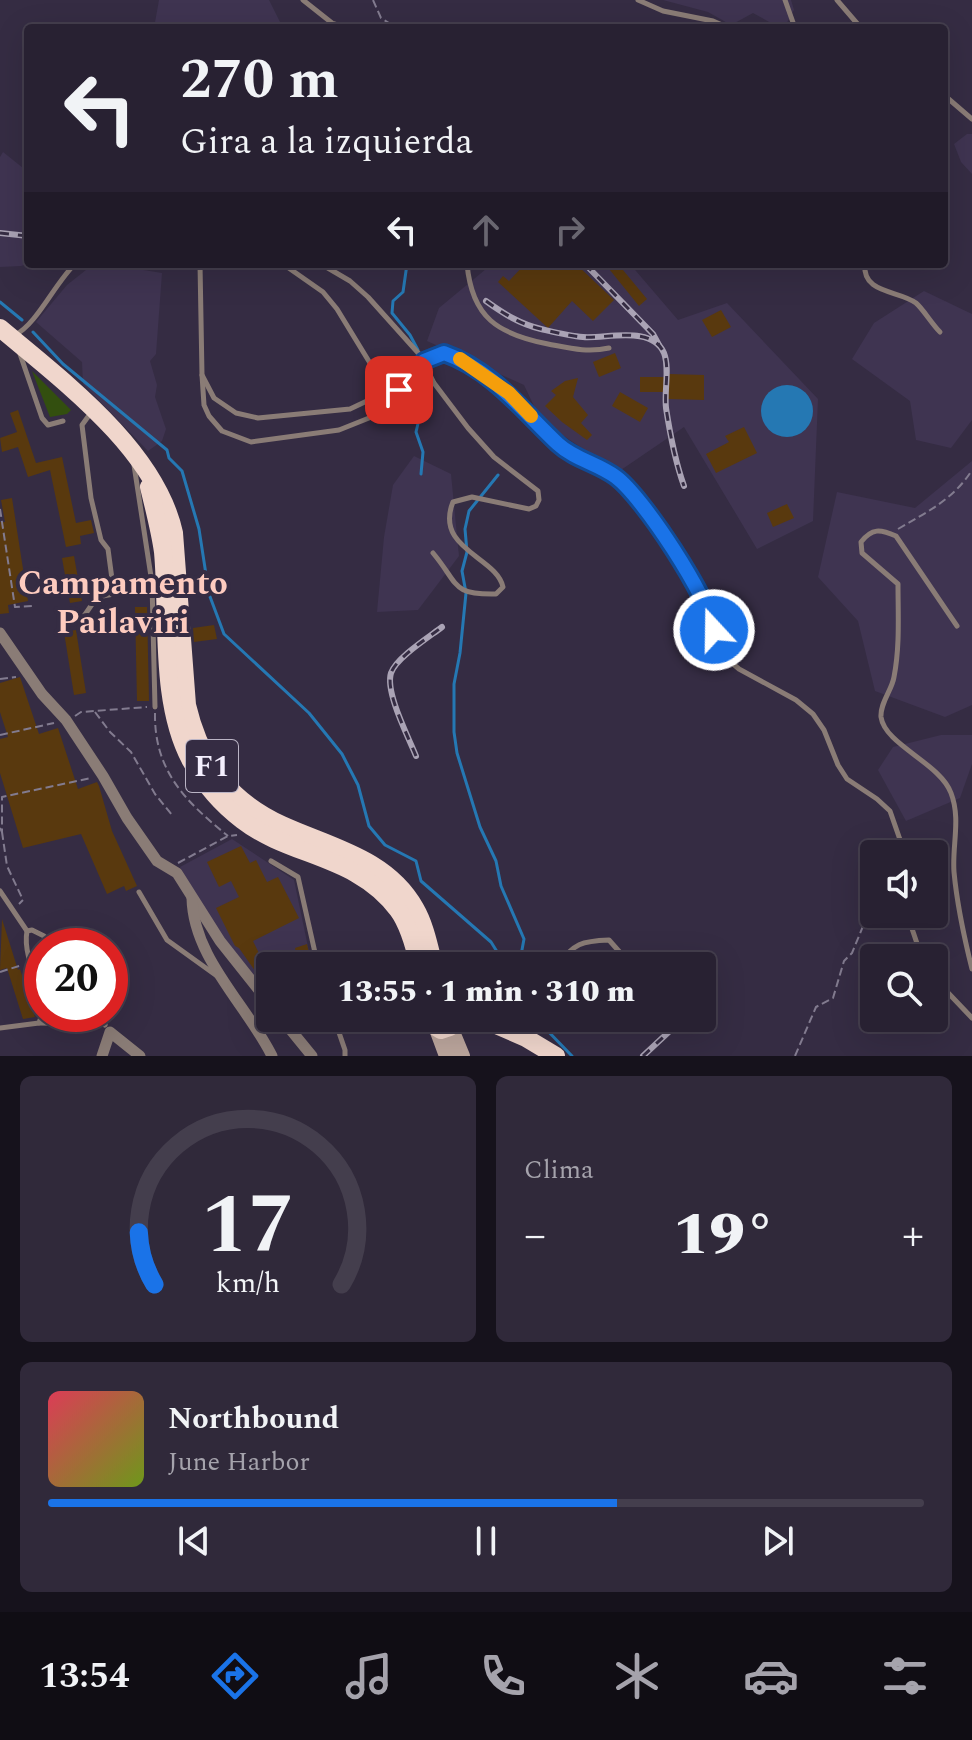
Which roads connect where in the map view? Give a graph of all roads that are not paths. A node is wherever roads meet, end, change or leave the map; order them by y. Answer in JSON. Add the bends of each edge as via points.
{"nodes":[{"id":1,"x":303,"y":0,"type":"edge"},
{"id":2,"x":638,"y":0,"type":"edge"},
{"id":3,"x":785,"y":0,"type":"edge"},
{"id":4,"x":837,"y":0,"type":"edge"},
{"id":5,"x":335,"y":24,"type":"edge"},
{"id":6,"x":720,"y":24,"type":"edge"},
{"id":7,"x":794,"y":24,"type":"edge"},
{"id":8,"x":858,"y":24,"type":"edge"},
{"id":9,"x":948,"y":98,"type":"edge"},
{"id":10,"x":972,"y":119,"type":"edge"},
{"id":11,"x":71,"y":268,"type":"edge"},
{"id":12,"x":200,"y":268,"type":"edge"},
{"id":13,"x":289,"y":268,"type":"edge"},
{"id":14,"x":328,"y":268,"type":"edge"},
{"id":15,"x":468,"y":268,"type":"edge"},
{"id":16,"x":865,"y":268,"type":"edge"},
{"id":17,"x":940,"y":332,"type":"dead end"},
{"id":18,"x":7,"y":337,"type":"edge"},
{"id":19,"x":609,"y":348,"type":"dead end"},
{"id":20,"x":424,"y":361,"type":"junction"},
{"id":21,"x":202,"y":375,"type":"junction"},
{"id":22,"x":93,"y":410,"type":"junction"},
{"id":23,"x":63,"y":421,"type":"dead end"},
{"id":24,"x":131,"y":450,"type":"junction"},
{"id":25,"x":143,"y":465,"type":"junction"},
{"id":26,"x":433,"y":553,"type":"dead end"},
{"id":27,"x":65,"y":619,"type":"dead end"},
{"id":28,"x":957,"y":626,"type":"dead end"},
{"id":29,"x":0,"y":633,"type":"edge"},
{"id":30,"x":155,"y":707,"type":"road end"},
{"id":31,"x":900,"y":840,"type":"edge"},
{"id":32,"x":271,"y":861,"type":"dead end"},
{"id":33,"x":0,"y":891,"type":"edge"},
{"id":34,"x":139,"y":892,"type":"dead end"},
{"id":35,"x":192,"y":898,"type":"junction"},
{"id":36,"x":25,"y":928,"type":"edge"},
{"id":37,"x":315,"y":952,"type":"edge"},
{"id":38,"x":416,"y":952,"type":"edge"},
{"id":39,"x":431,"y":952,"type":"edge"},
{"id":40,"x":570,"y":952,"type":"edge"},
{"id":41,"x":620,"y":952,"type":"edge"},
{"id":42,"x":972,"y":969,"type":"edge"},
{"id":43,"x":228,"y":984,"type":"junction"},
{"id":44,"x":256,"y":986,"type":"edge"},
{"id":45,"x":948,"y":993,"type":"edge"},
{"id":46,"x":972,"y":1018,"type":"edge"},
{"id":47,"x":24,"y":1025,"type":"edge"},
{"id":48,"x":0,"y":1028,"type":"edge"},
{"id":49,"x":107,"y":1032,"type":"edge"},
{"id":50,"x":113,"y":1032,"type":"edge"},
{"id":51,"x":292,"y":1032,"type":"edge"},
{"id":52,"x":339,"y":1032,"type":"edge"},
{"id":53,"x":444,"y":1032,"type":"edge"},
{"id":54,"x":448,"y":1032,"type":"edge"},
{"id":55,"x":503,"y":1032,"type":"edge"},
{"id":56,"x":527,"y":1047,"type":"edge"},
{"id":57,"x":102,"y":1056,"type":"edge"},
{"id":58,"x":140,"y":1056,"type":"edge"},
{"id":59,"x":272,"y":1056,"type":"edge"},
{"id":60,"x":312,"y":1056,"type":"edge"},
{"id":61,"x":345,"y":1056,"type":"edge"},
{"id":62,"x":447,"y":1056,"type":"edge"},
{"id":63,"x":462,"y":1056,"type":"edge"},
{"id":64,"x":556,"y":1056,"type":"edge"}],
"edges":[{"from":1,"to":5,"type":"lane"},
{"from":2,"to":6,"type":"lane"},
{"from":3,"to":7,"type":"lane"},
{"from":4,"to":8,"type":"lane"},
{"from":9,"to":10,"type":"lane"},
{"from":11,"to":18,"type":"lane","via":[[24,331]]},
{"from":12,"to":21,"type":"lane"},
{"from":13,"to":21,"type":"lane","via":[[323,292],[373,368],[375,388],[369,400],[350,409],[258,418],[236,413],[214,398]]},
{"from":14,"to":20,"type":"lane","via":[[368,297]]},
{"from":15,"to":19,"type":"lane","via":[[480,308],[514,337],[572,350]]},
{"from":16,"to":17,"type":"lane","via":[[869,282],[916,304]]},
{"from":18,"to":22,"type":"highway","number":"F1"},
{"from":18,"to":23,"type":"lane","via":[[42,418],[48,425]]},
{"from":20,"to":21,"type":"lane","via":[[379,414],[339,430],[251,442],[222,431],[209,416]]},
{"from":20,"to":26,"type":"lane","via":[[468,428],[494,457],[538,491],[539,500],[529,509],[472,497],[453,502],[449,518],[455,535],[467,552],[496,571],[503,587],[496,594],[466,593],[455,587]]},
{"from":20,"to":31,"type":"lane","via":[[444,353],[461,359],[509,393],[561,447],[630,489],[696,584],[725,657],[813,714],[847,779],[890,811]]},
{"from":22,"to":24,"type":"highway","number":"F1"},
{"from":22,"to":27,"type":"lane","via":[[82,425],[91,498],[108,549],[114,594],[97,597],[84,616]]},
{"from":24,"to":25,"type":"highway","number":"F1"},
{"from":24,"to":30,"type":"lane","via":[[152,583]]},
{"from":25,"to":38,"type":"highway","number":"F1","via":[[162,550],[176,723],[191,760],[214,794],[243,821],[377,887],[400,912]]},
{"from":25,"to":39,"type":"highway","number":"F1","via":[[160,490],[172,523],[187,705],[205,756],[222,783],[247,805],[281,825],[362,857],[390,877],[415,906]]},
{"from":28,"to":42,"type":"lane","via":[[896,536],[880,530],[868,533],[861,542],[862,553],[898,584],[895,669],[881,717],[951,791],[957,821],[954,869]]},
{"from":29,"to":35,"type":"street","via":[[66,720],[157,861],[177,873]]},
{"from":32,"to":37,"type":"lane","via":[[298,877]]},
{"from":33,"to":36,"type":"lane"},
{"from":34,"to":43,"type":"lane","via":[[167,940]]},
{"from":35,"to":43,"type":"street","via":[[198,931]]},
{"from":35,"to":44,"type":"street"},
{"from":40,"to":41,"type":"lane","via":[[585,941],[609,940]]},
{"from":43,"to":59,"type":"street"},
{"from":45,"to":46,"type":"lane"},
{"from":47,"to":48,"type":"lane"},
{"from":49,"to":57,"type":"street"},
{"from":50,"to":58,"type":"street"},
{"from":51,"to":60,"type":"street"},
{"from":52,"to":61,"type":"lane"},
{"from":53,"to":62,"type":"main road"},
{"from":54,"to":63,"type":"main road"},
{"from":55,"to":56,"type":"highway"},
{"from":56,"to":64,"type":"highway"}]}
